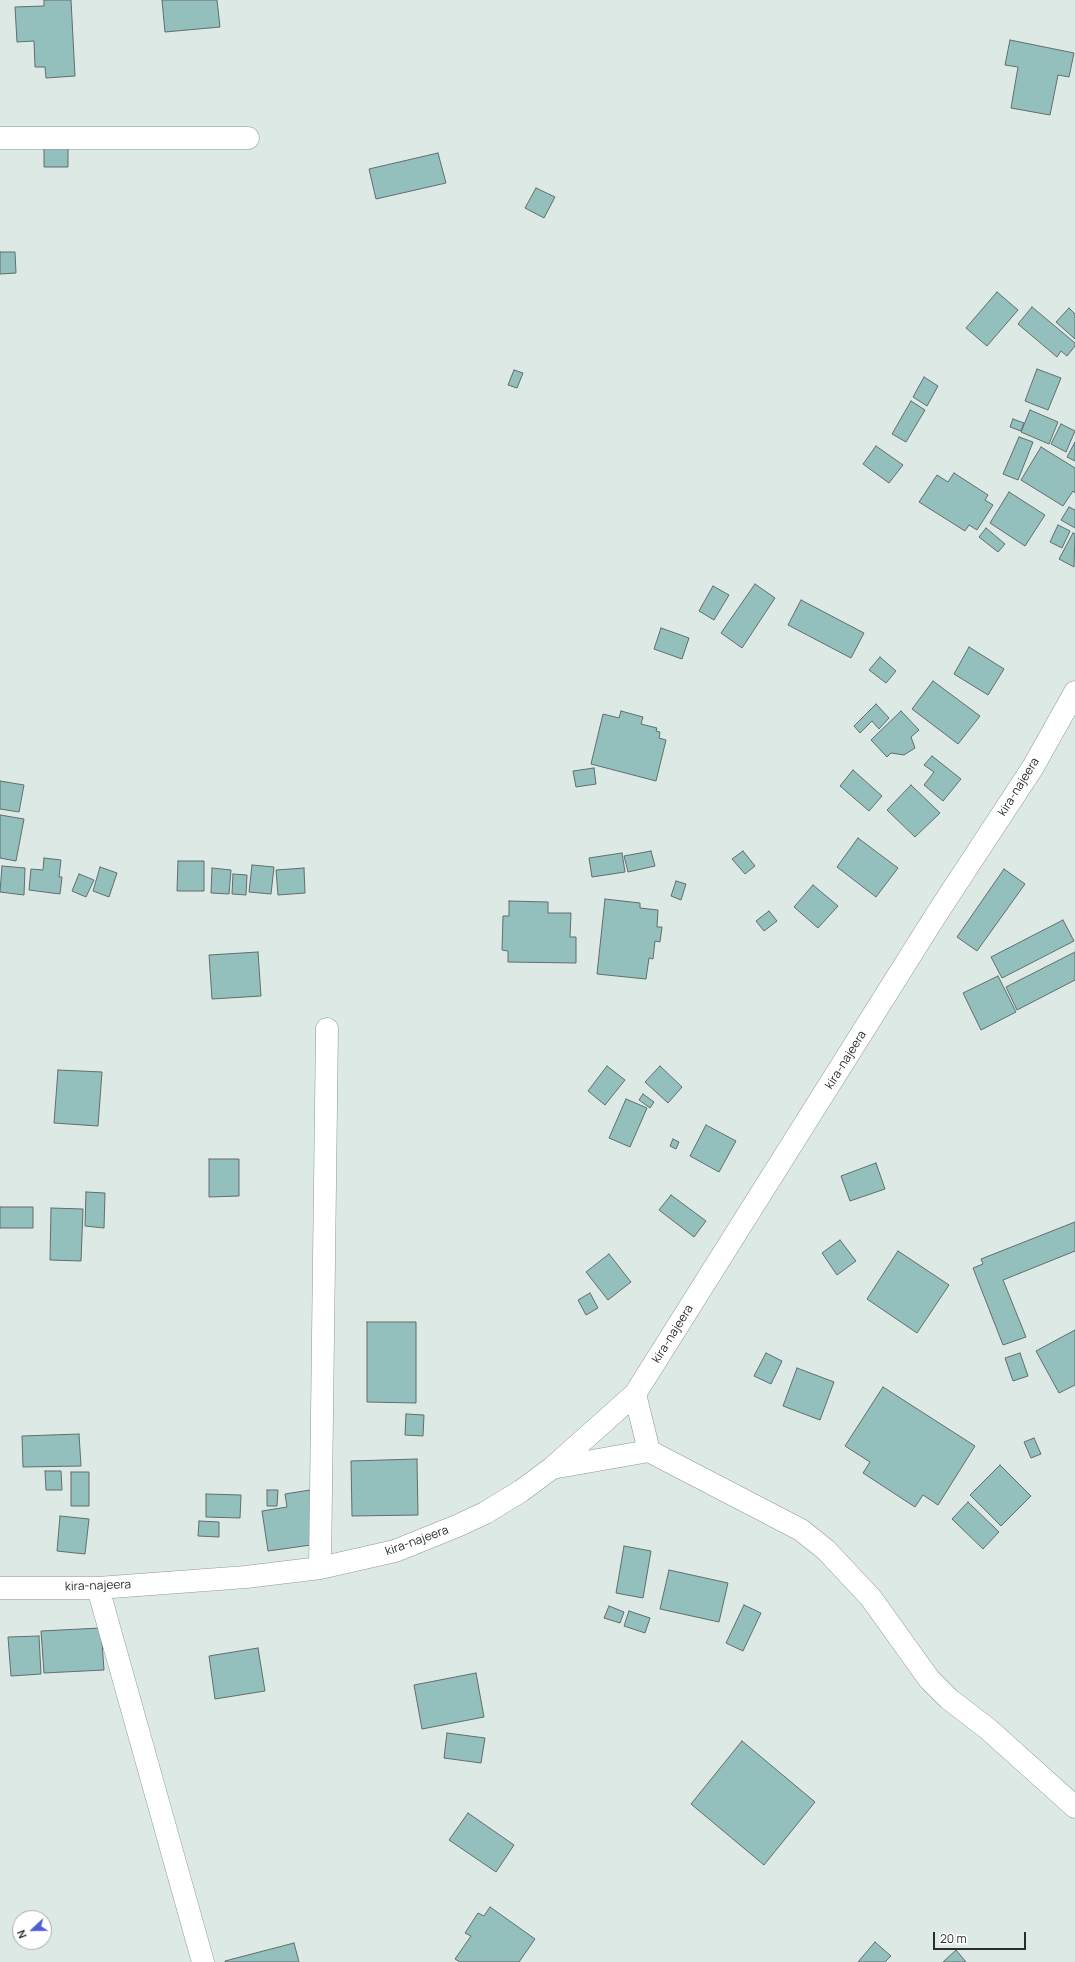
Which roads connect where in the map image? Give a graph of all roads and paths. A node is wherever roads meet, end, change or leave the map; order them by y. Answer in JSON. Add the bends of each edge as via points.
{"nodes":[{"id":1,"x":0,"y":138,"type":"edge"},
{"id":2,"x":248,"y":138,"type":"dead end"},
{"id":3,"x":1075,"y":692,"type":"edge"},
{"id":4,"x":327,"y":1029,"type":"dead end"},
{"id":5,"x":635,"y":1394,"type":"junction"},
{"id":6,"x":649,"y":1451,"type":"junction"},
{"id":7,"x":552,"y":1468,"type":"junction"},
{"id":8,"x":320,"y":1568,"type":"junction"},
{"id":9,"x":0,"y":1588,"type":"edge"},
{"id":10,"x":98,"y":1588,"type":"junction"},
{"id":11,"x":1075,"y":1807,"type":"edge"},
{"id":12,"x":203,"y":1962,"type":"edge"}],
"edges":[{"from":1,"to":2,"type":"street"},
{"from":3,"to":5,"type":"street","name":"kira-najeera","via":[[1033,768],[936,915]]},
{"from":4,"to":8,"type":"street"},
{"from":5,"to":6,"type":"street"},
{"from":5,"to":7,"type":"street","name":"kira-najeera"},
{"from":6,"to":7,"type":"street"},
{"from":6,"to":11,"type":"street","via":[[801,1530],[821,1546],[871,1598],[939,1689]]},
{"from":7,"to":8,"type":"street","name":"kira-najeera","via":[[515,1495],[457,1526],[395,1551]]},
{"from":8,"to":10,"type":"street","name":"kira-najeera","via":[[246,1577]]},
{"from":9,"to":10,"type":"street","name":"kira-najeera"},
{"from":10,"to":12,"type":"street"}]}
